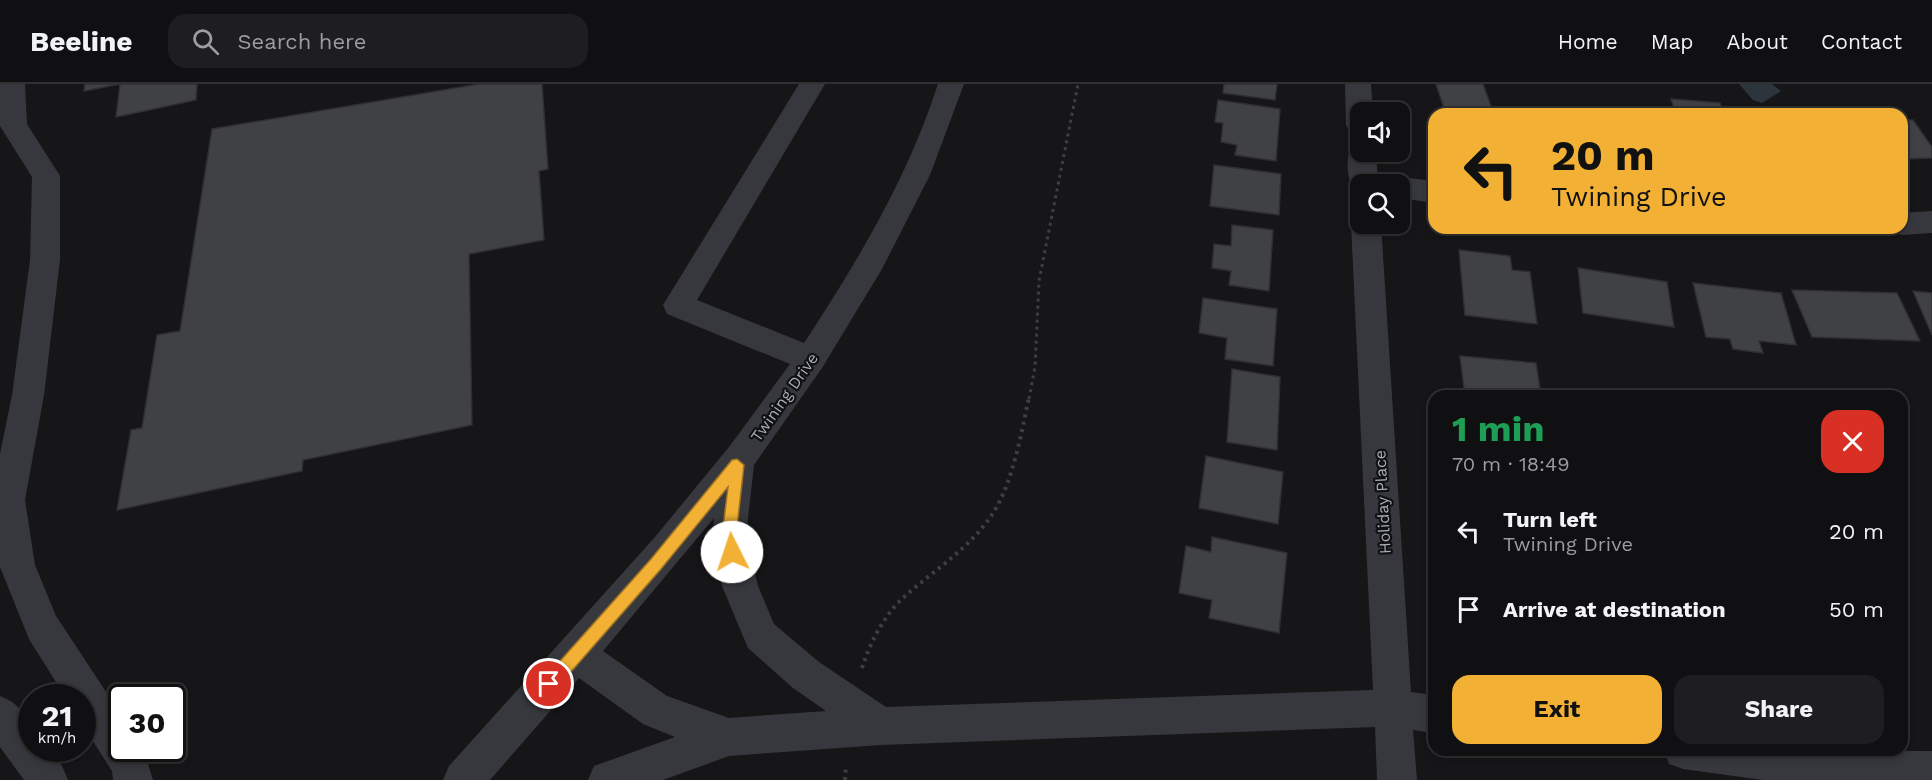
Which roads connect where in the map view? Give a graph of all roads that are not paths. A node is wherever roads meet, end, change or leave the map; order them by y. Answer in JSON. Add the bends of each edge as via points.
{"nodes":[{"id":1,"x":812,"y":84,"type":"edge"},
{"id":2,"x":951,"y":84,"type":"edge"},
{"id":3,"x":1358,"y":84,"type":"edge"},
{"id":4,"x":1359,"y":102,"type":"edge"},
{"id":5,"x":8,"y":104,"type":"edge"},
{"id":6,"x":1410,"y":189,"type":"edge"},
{"id":7,"x":1428,"y":191,"type":"edge"},
{"id":8,"x":1932,"y":222,"type":"edge"},
{"id":9,"x":1908,"y":224,"type":"edge"},
{"id":10,"x":1367,"y":234,"type":"edge"},
{"id":11,"x":811,"y":358,"type":"junction"},
{"id":12,"x":737,"y":465,"type":"junction"},
{"id":13,"x":577,"y":653,"type":"junction"},
{"id":14,"x":1393,"y":708,"type":"junction"},
{"id":15,"x":1428,"y":713,"type":"edge"},
{"id":16,"x":0,"y":714,"type":"edge"},
{"id":17,"x":861,"y":720,"type":"junction"},
{"id":18,"x":729,"y":736,"type":"junction"},
{"id":19,"x":1726,"y":756,"type":"edge"},
{"id":20,"x":1932,"y":771,"type":"edge"},
{"id":21,"x":48,"y":780,"type":"edge"},
{"id":22,"x":133,"y":780,"type":"edge"},
{"id":23,"x":463,"y":780,"type":"edge"},
{"id":24,"x":608,"y":780,"type":"edge"},
{"id":25,"x":1397,"y":780,"type":"edge"}],
"edges":[{"from":1,"to":11,"type":"street","via":[[678,305]]},
{"from":2,"to":11,"type":"street","name":"Twining Drive","via":[[905,201],[841,315]]},
{"from":3,"to":4,"type":"street"},
{"from":5,"to":22,"type":"street","via":[[13,125],[46,176],[45,260],[28,395],[8,500],[17,565],[42,627],[130,764]]},
{"from":6,"to":7,"type":"street"},
{"from":8,"to":9,"type":"street"},
{"from":10,"to":14,"type":"street","name":"Holiday Place"},
{"from":11,"to":12,"type":"street","name":"Twining Drive"},
{"from":12,"to":13,"type":"street","name":"Twining Drive"},
{"from":12,"to":17,"type":"street","via":[[729,536],[740,586],[761,636]]},
{"from":13,"to":18,"type":"street","via":[[656,711]]},
{"from":13,"to":23,"type":"street","name":"Twining Drive"},
{"from":14,"to":15,"type":"street"},
{"from":14,"to":17,"type":"street"},
{"from":14,"to":25,"type":"street","name":"Holiday Place"},
{"from":16,"to":21,"type":"street"},
{"from":17,"to":18,"type":"street"},
{"from":18,"to":24,"type":"street"},
{"from":19,"to":20,"type":"street"}]}
